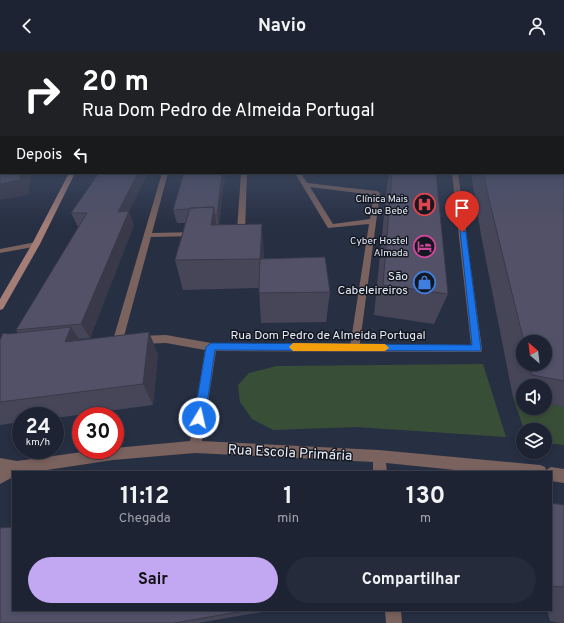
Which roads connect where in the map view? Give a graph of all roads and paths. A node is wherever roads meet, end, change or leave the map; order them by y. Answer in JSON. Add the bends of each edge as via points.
{"nodes":[{"id":1,"x":71,"y":174,"type":"edge"},
{"id":2,"x":165,"y":174,"type":"edge"},
{"id":3,"x":244,"y":174,"type":"edge"},
{"id":4,"x":300,"y":174,"type":"edge"},
{"id":5,"x":455,"y":174,"type":"edge"},
{"id":6,"x":305,"y":185,"type":"junction"},
{"id":7,"x":373,"y":221,"type":"junction"},
{"id":8,"x":226,"y":232,"type":"edge"},
{"id":9,"x":202,"y":233,"type":"edge"},
{"id":10,"x":147,"y":235,"type":"junction"},
{"id":11,"x":36,"y":244,"type":"junction"},
{"id":12,"x":0,"y":251,"type":"edge"},
{"id":13,"x":0,"y":307,"type":"edge"},
{"id":14,"x":211,"y":347,"type":"junction"},
{"id":15,"x":354,"y":347,"type":"junction"},
{"id":16,"x":195,"y":447,"type":"junction"},
{"id":17,"x":379,"y":456,"type":"junction"},
{"id":18,"x":0,"y":464,"type":"edge"},
{"id":19,"x":17,"y":468,"type":"junction"},
{"id":20,"x":380,"y":471,"type":"edge"},
{"id":21,"x":530,"y":471,"type":"edge"},
{"id":22,"x":552,"y":474,"type":"edge"},
{"id":23,"x":564,"y":476,"type":"edge"},
{"id":24,"x":0,"y":477,"type":"edge"},
{"id":25,"x":393,"y":611,"type":"edge"},
{"id":26,"x":394,"y":623,"type":"edge"}],
"edges":[{"from":1,"to":11,"type":"main road"},
{"from":2,"to":10,"type":"street"},
{"from":3,"to":8,"type":"street","via":[[242,232]]},
{"from":4,"to":6,"type":"street"},
{"from":5,"to":15,"type":"street","name":"Rua Dom Pedro de Almeida Portugal","via":[[477,349]]},
{"from":6,"to":7,"type":"street","via":[[331,226]]},
{"from":6,"to":7,"type":"street","via":[[377,193]]},
{"from":7,"to":15,"type":"street"},
{"from":9,"to":10,"type":"street"},
{"from":10,"to":14,"type":"street","name":"Rua Dom Pedro de Almeida Portugal","via":[[114,340],[166,339]]},
{"from":11,"to":12,"type":"street"},
{"from":11,"to":13,"type":"main road"},
{"from":14,"to":15,"type":"street","name":"Rua Dom Pedro de Almeida Portugal"},
{"from":14,"to":16,"type":"street"},
{"from":16,"to":17,"type":"street","name":"Rua Escola Primária"},
{"from":16,"to":19,"type":"street","name":"Rua Escola Primária","via":[[114,454]]},
{"from":17,"to":20,"type":"street"},
{"from":17,"to":21,"type":"street","name":"Rua Escola Primária"},
{"from":18,"to":19,"type":"street","name":"Rua Escola Primária"},
{"from":19,"to":24,"type":"street","name":"Rua Escola Primária"},
{"from":22,"to":23,"type":"street"},
{"from":25,"to":26,"type":"street"}]}
